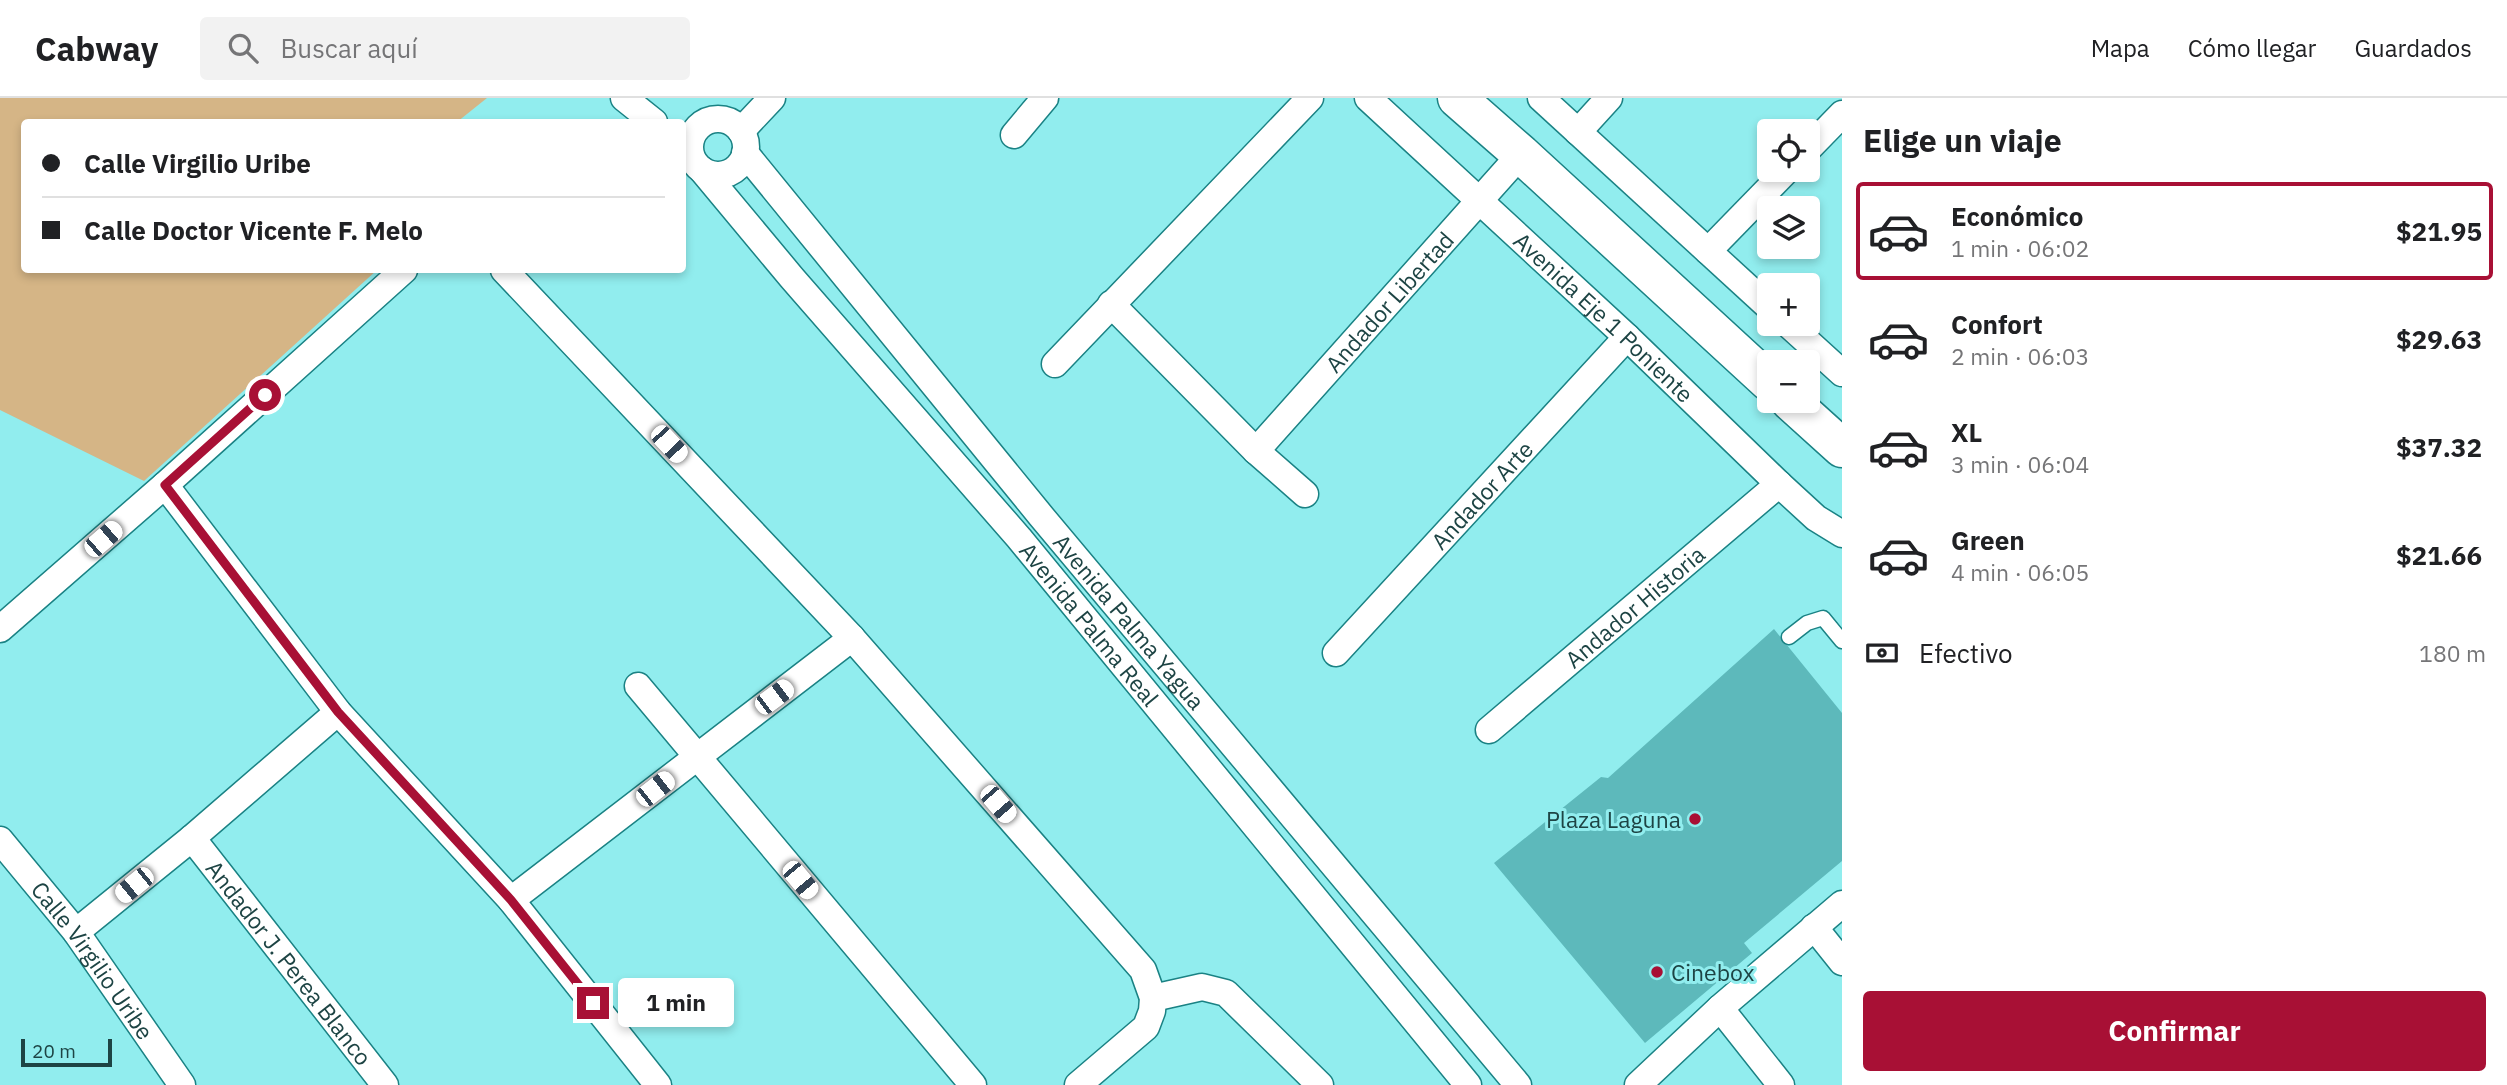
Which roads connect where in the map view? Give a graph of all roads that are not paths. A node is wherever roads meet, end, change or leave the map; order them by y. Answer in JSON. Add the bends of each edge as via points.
{"nodes":[{"id":1,"x":624,"y":98,"type":"edge"},
{"id":2,"x":732,"y":98,"type":"edge"},
{"id":3,"x":772,"y":98,"type":"edge"},
{"id":4,"x":1045,"y":98,"type":"edge"},
{"id":5,"x":1310,"y":98,"type":"edge"},
{"id":6,"x":1367,"y":98,"type":"edge"},
{"id":7,"x":1457,"y":98,"type":"edge"},
{"id":8,"x":1541,"y":98,"type":"edge"},
{"id":9,"x":1609,"y":98,"type":"edge"},
{"id":10,"x":1842,"y":114,"type":"edge"},
{"id":11,"x":650,"y":119,"type":"edge"},
{"id":12,"x":712,"y":119,"type":"junction"},
{"id":13,"x":1578,"y":132,"type":"junction"},
{"id":14,"x":1014,"y":135,"type":"dead end"},
{"id":15,"x":1820,"y":137,"type":"edge"},
{"id":16,"x":743,"y":142,"type":"junction"},
{"id":17,"x":1521,"y":154,"type":"junction"},
{"id":18,"x":692,"y":156,"type":"edge"},
{"id":19,"x":1775,"y":182,"type":"edge"},
{"id":20,"x":1480,"y":201,"type":"junction"},
{"id":21,"x":1708,"y":251,"type":"junction"},
{"id":22,"x":401,"y":273,"type":"edge"},
{"id":23,"x":507,"y":273,"type":"edge"},
{"id":24,"x":1757,"y":296,"type":"edge"},
{"id":25,"x":1111,"y":304,"type":"junction"},
{"id":26,"x":1801,"y":336,"type":"edge"},
{"id":27,"x":1627,"y":337,"type":"junction"},
{"id":28,"x":1055,"y":364,"type":"dead end"},
{"id":29,"x":1757,"y":371,"type":"edge"},
{"id":30,"x":1842,"y":373,"type":"edge"},
{"id":31,"x":1803,"y":413,"type":"edge"},
{"id":32,"x":1842,"y":448,"type":"edge"},
{"id":33,"x":1256,"y":451,"type":"junction"},
{"id":34,"x":1779,"y":484,"type":"junction"},
{"id":35,"x":165,"y":485,"type":"junction"},
{"id":36,"x":1305,"y":494,"type":"dead end"},
{"id":37,"x":1041,"y":516,"type":"junction"},
{"id":38,"x":1842,"y":534,"type":"edge"},
{"id":39,"x":1019,"y":538,"type":"junction"},
{"id":40,"x":0,"y":629,"type":"edge"},
{"id":41,"x":1789,"y":637,"type":"dead end"},
{"id":42,"x":852,"y":638,"type":"junction"},
{"id":43,"x":1842,"y":641,"type":"edge"},
{"id":44,"x":1336,"y":653,"type":"dead end"},
{"id":45,"x":638,"y":686,"type":"dead end"},
{"id":46,"x":338,"y":712,"type":"junction"},
{"id":47,"x":1489,"y":730,"type":"dead end"},
{"id":48,"x":696,"y":757,"type":"junction"},
{"id":49,"x":192,"y":838,"type":"junction"},
{"id":50,"x":0,"y":840,"type":"edge"},
{"id":51,"x":1315,"y":842,"type":"junction"},
{"id":52,"x":1289,"y":865,"type":"junction"},
{"id":53,"x":511,"y":900,"type":"junction"},
{"id":54,"x":1842,"y":904,"type":"edge"},
{"id":55,"x":1814,"y":927,"type":"junction"},
{"id":56,"x":76,"y":932,"type":"junction"},
{"id":57,"x":1842,"y":962,"type":"edge"},
{"id":58,"x":1153,"y":998,"type":"junction"},
{"id":59,"x":1720,"y":1008,"type":"junction"},
{"id":60,"x":1642,"y":1083,"type":"edge"},
{"id":61,"x":182,"y":1085,"type":"edge"},
{"id":62,"x":385,"y":1085,"type":"edge"},
{"id":63,"x":658,"y":1085,"type":"edge"},
{"id":64,"x":973,"y":1085,"type":"edge"},
{"id":65,"x":1079,"y":1085,"type":"edge"},
{"id":66,"x":1320,"y":1085,"type":"edge"},
{"id":67,"x":1468,"y":1085,"type":"edge"},
{"id":68,"x":1518,"y":1085,"type":"edge"},
{"id":69,"x":1781,"y":1085,"type":"edge"}],
"edges":[{"from":1,"to":11,"type":"street"},
{"from":2,"to":12,"type":"street"},
{"from":3,"to":16,"type":"street"},
{"from":4,"to":14,"type":"street"},
{"from":5,"to":25,"type":"street"},
{"from":6,"to":20,"type":"street","name":"Avenida Eje 1 Poniente"},
{"from":7,"to":17,"type":"main road"},
{"from":8,"to":13,"type":"street"},
{"from":9,"to":13,"type":"street"},
{"from":10,"to":15,"type":"street"},
{"from":12,"to":16,"type":"street","via":[[728,120]]},
{"from":12,"to":18,"type":"street","via":[[693,131]]},
{"from":13,"to":21,"type":"street"},
{"from":16,"to":18,"type":"street","via":[[736,169],[728,173],[719,175]]},
{"from":16,"to":37,"type":"street","name":"Avenida Palma Yagua"},
{"from":17,"to":20,"type":"street","name":"Andador Libertad"},
{"from":17,"to":29,"type":"main road"},
{"from":18,"to":39,"type":"street","name":"Avenida Palma Real"},
{"from":19,"to":21,"type":"street"},
{"from":20,"to":27,"type":"street","name":"Avenida Eje 1 Poniente"},
{"from":20,"to":33,"type":"street","name":"Andador Libertad"},
{"from":21,"to":24,"type":"street"},
{"from":22,"to":35,"type":"street"},
{"from":23,"to":42,"type":"street"},
{"from":25,"to":28,"type":"street"},
{"from":25,"to":33,"type":"street"},
{"from":26,"to":30,"type":"street"},
{"from":27,"to":34,"type":"street","name":"Avenida Eje 1 Poniente"},
{"from":27,"to":44,"type":"street","name":"Andador Arte"},
{"from":31,"to":32,"type":"main road"},
{"from":33,"to":36,"type":"street"},
{"from":34,"to":38,"type":"street","name":"Avenida Eje 1 Poniente","via":[[1816,518]]},
{"from":34,"to":47,"type":"street","name":"Andador Historia"},
{"from":35,"to":40,"type":"street"},
{"from":35,"to":46,"type":"street"},
{"from":37,"to":39,"type":"street"},
{"from":37,"to":51,"type":"street","name":"Avenida Palma Yagua"},
{"from":39,"to":52,"type":"street","name":"Avenida Palma Real"},
{"from":41,"to":43,"type":"lane","via":[[1823,618]]},
{"from":42,"to":48,"type":"street"},
{"from":42,"to":58,"type":"street","via":[[1143,970]]},
{"from":45,"to":48,"type":"street"},
{"from":46,"to":49,"type":"street"},
{"from":46,"to":53,"type":"street"},
{"from":48,"to":53,"type":"street"},
{"from":48,"to":64,"type":"street"},
{"from":49,"to":56,"type":"street"},
{"from":49,"to":62,"type":"street","name":"Andador J. Perea Blanco"},
{"from":50,"to":56,"type":"street","name":"Calle Virgilio Uribe"},
{"from":51,"to":52,"type":"street"},
{"from":51,"to":68,"type":"street","name":"Avenida Palma Yagua"},
{"from":52,"to":67,"type":"street","name":"Avenida Palma Real"},
{"from":53,"to":63,"type":"street"},
{"from":54,"to":55,"type":"street"},
{"from":55,"to":57,"type":"street"},
{"from":55,"to":59,"type":"street"},
{"from":56,"to":61,"type":"street","name":"Calle Virgilio Uribe"},
{"from":58,"to":65,"type":"street","via":[[1146,1027]]},
{"from":58,"to":66,"type":"street","via":[[1202,986],[1226,993]]},
{"from":59,"to":60,"type":"street"},
{"from":59,"to":69,"type":"street"}]}
